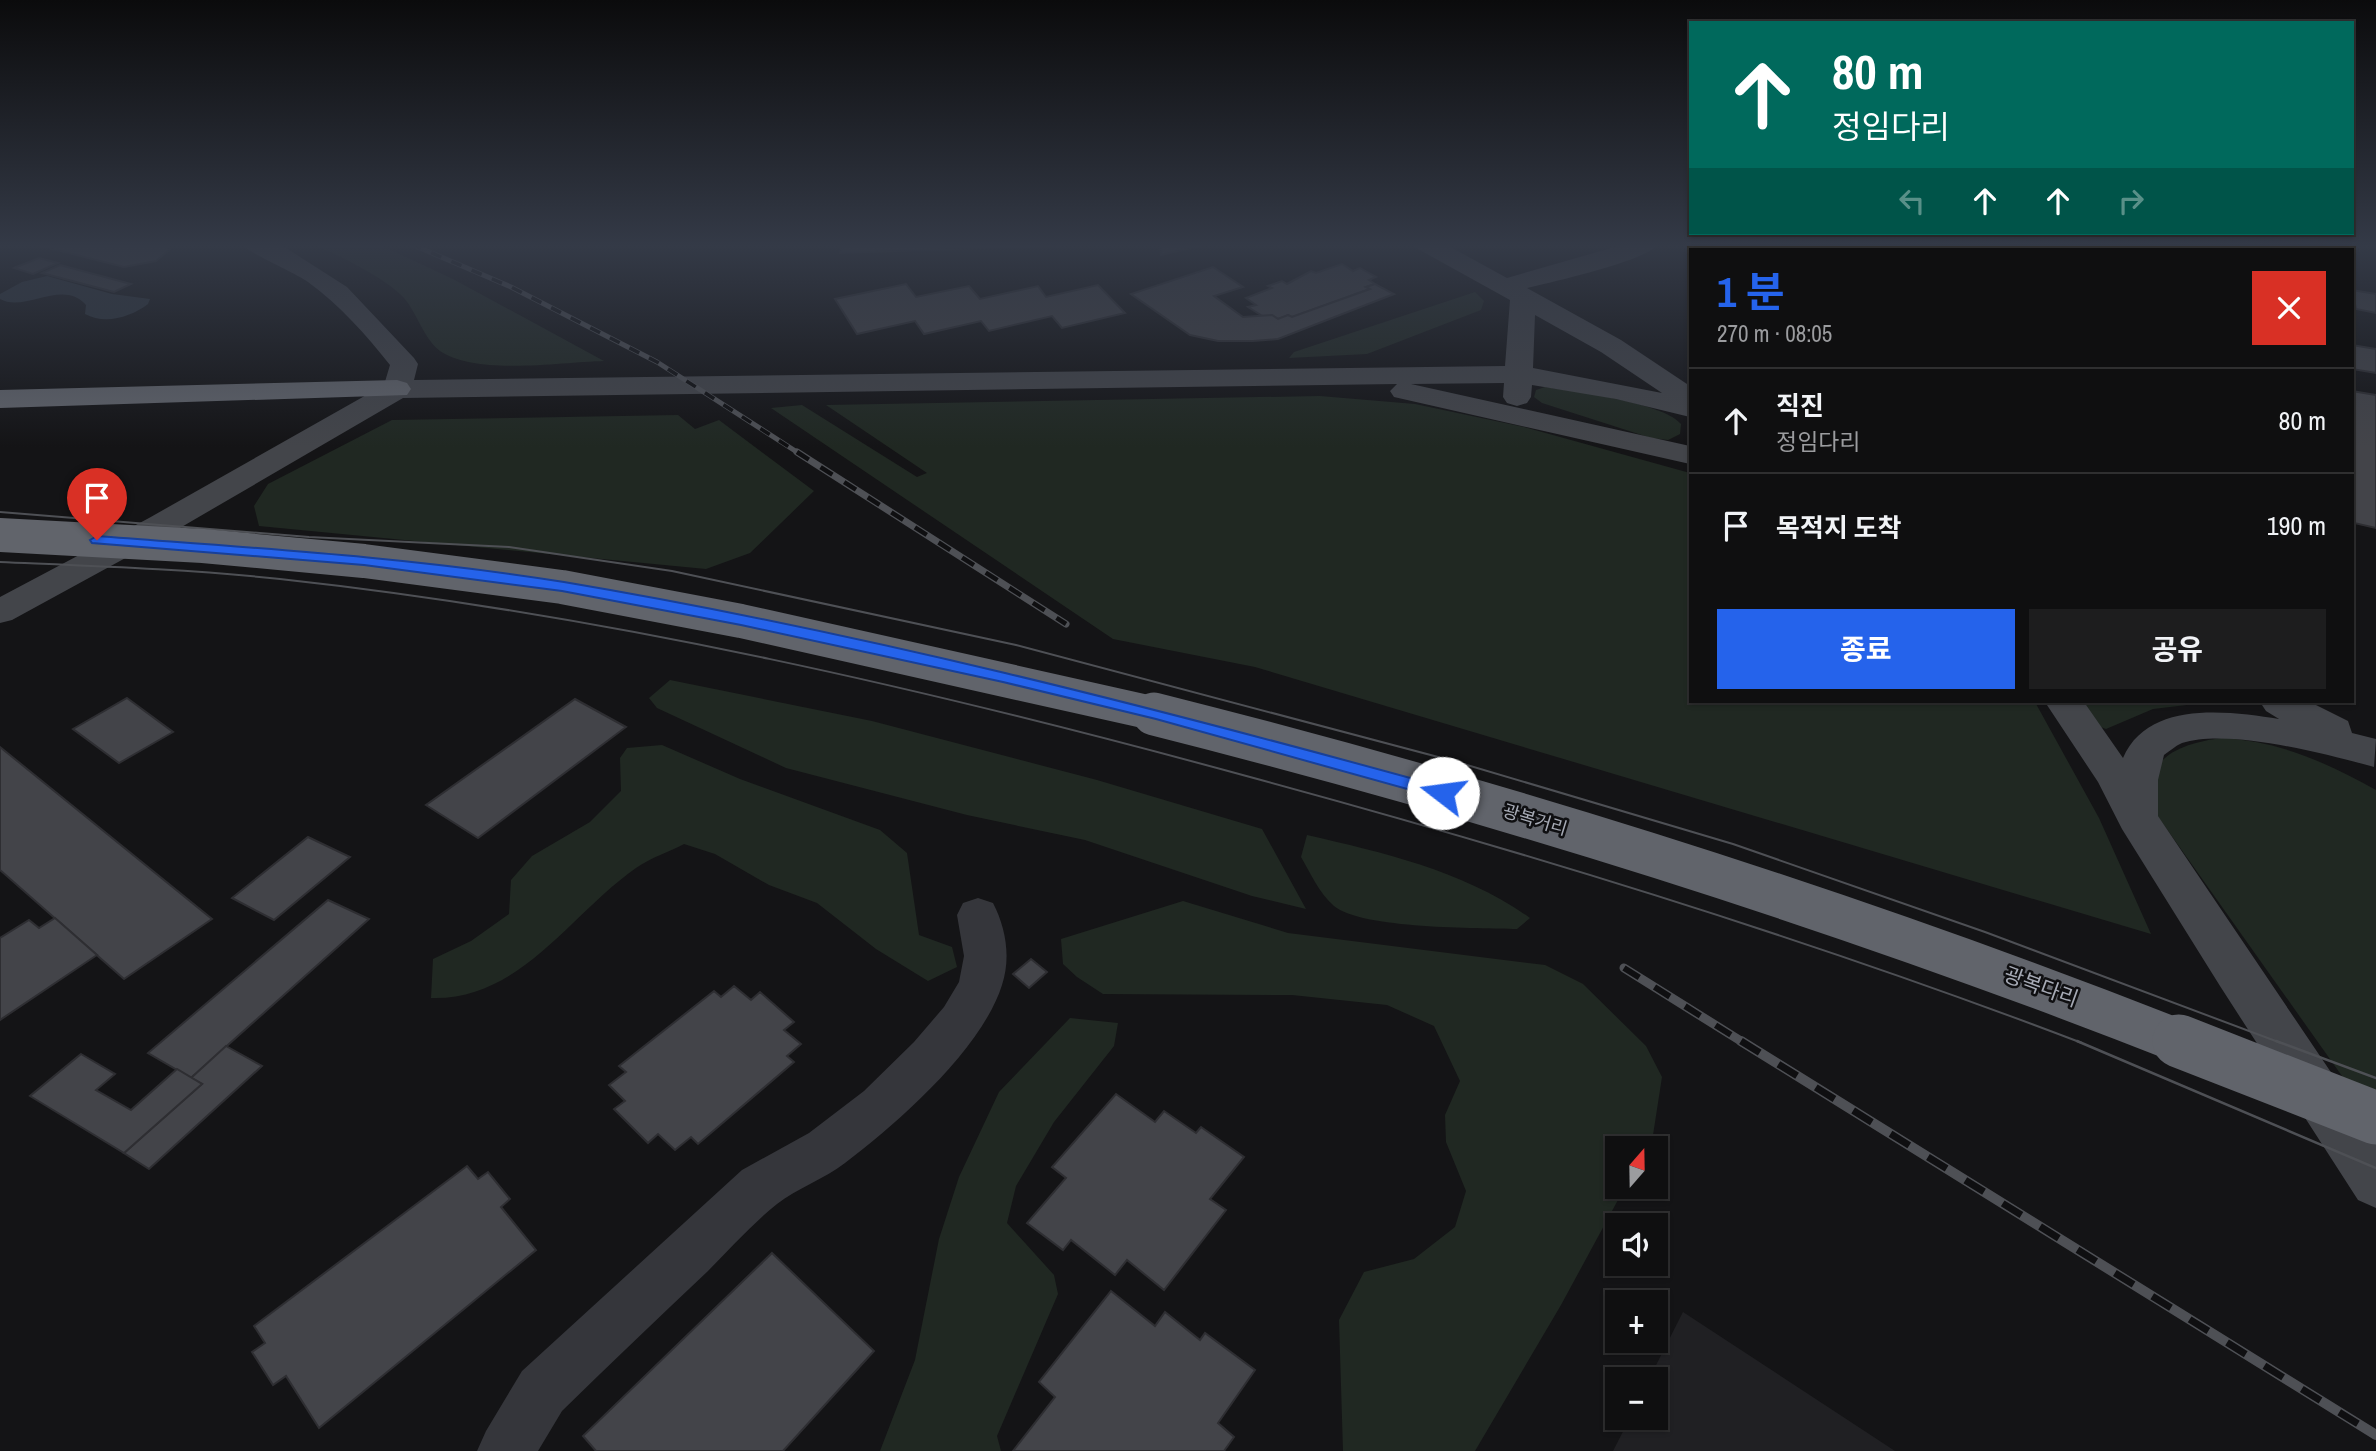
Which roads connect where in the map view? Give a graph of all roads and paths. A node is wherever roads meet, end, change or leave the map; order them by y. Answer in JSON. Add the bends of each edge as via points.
{"nodes":[{"id":1,"x":358,"y":312,"type":"edge"},
{"id":2,"x":1516,"y":312,"type":"edge"},
{"id":3,"x":1552,"y":312,"type":"edge"},
{"id":4,"x":1520,"y":374,"type":"junction"},
{"id":5,"x":1305,"y":376,"type":"junction"},
{"id":6,"x":397,"y":389,"type":"junction"},
{"id":7,"x":1689,"y":397,"type":"edge"},
{"id":8,"x":0,"y":399,"type":"edge"},
{"id":9,"x":1689,"y":408,"type":"edge"},
{"id":10,"x":1516,"y":415,"type":"junction"},
{"id":11,"x":1689,"y":455,"type":"edge"},
{"id":12,"x":0,"y":535,"type":"edge"},
{"id":13,"x":0,"y":612,"type":"edge"},
{"id":14,"x":2065,"y":703,"type":"edge"},
{"id":15,"x":2281,"y":703,"type":"edge"},
{"id":16,"x":2375,"y":753,"type":"edge"},
{"id":17,"x":2137,"y":818,"type":"junction"},
{"id":18,"x":1700,"y":871,"type":"joint"},
{"id":19,"x":978,"y":915,"type":"dead end"},
{"id":20,"x":2376,"y":1118,"type":"edge"},
{"id":21,"x":2376,"y":1183,"type":"edge"},
{"id":22,"x":506,"y":1451,"type":"edge"}],
"edges":[{"from":1,"to":6,"type":"main road","via":[[404,364]]},
{"from":2,"to":4,"type":"main road"},
{"from":3,"to":7,"type":"main road"},
{"from":4,"to":5,"type":"main road"},
{"from":4,"to":9,"type":"main road"},
{"from":4,"to":10,"type":"main road"},
{"from":5,"to":6,"type":"main road"},
{"from":5,"to":10,"type":"main road","via":[[1423,393]]},
{"from":6,"to":8,"type":"highway"},
{"from":6,"to":13,"type":"main road"},
{"from":10,"to":11,"type":"main road"},
{"from":12,"to":18,"type":"highway","name":"광복거리","bridge":true,"via":[[364,561],[562,587],[741,621],[1156,714],[1469,800]]},
{"from":14,"to":17,"type":"main road"},
{"from":15,"to":16,"type":"main road"},
{"from":16,"to":17,"type":"main road","via":[[2326,740],[2221,725],[2173,731],[2150,744],[2138,771]]},
{"from":17,"to":21,"type":"main road"},
{"from":18,"to":20,"type":"highway","name":"광복다리","bridge":true,"via":[[2030,982]]},
{"from":19,"to":22,"type":"street","via":[[986,956],[980,986],[960,1021],[930,1056],[881,1105],[826,1149],[760,1188],[740,1206],[542,1391]]}]}
